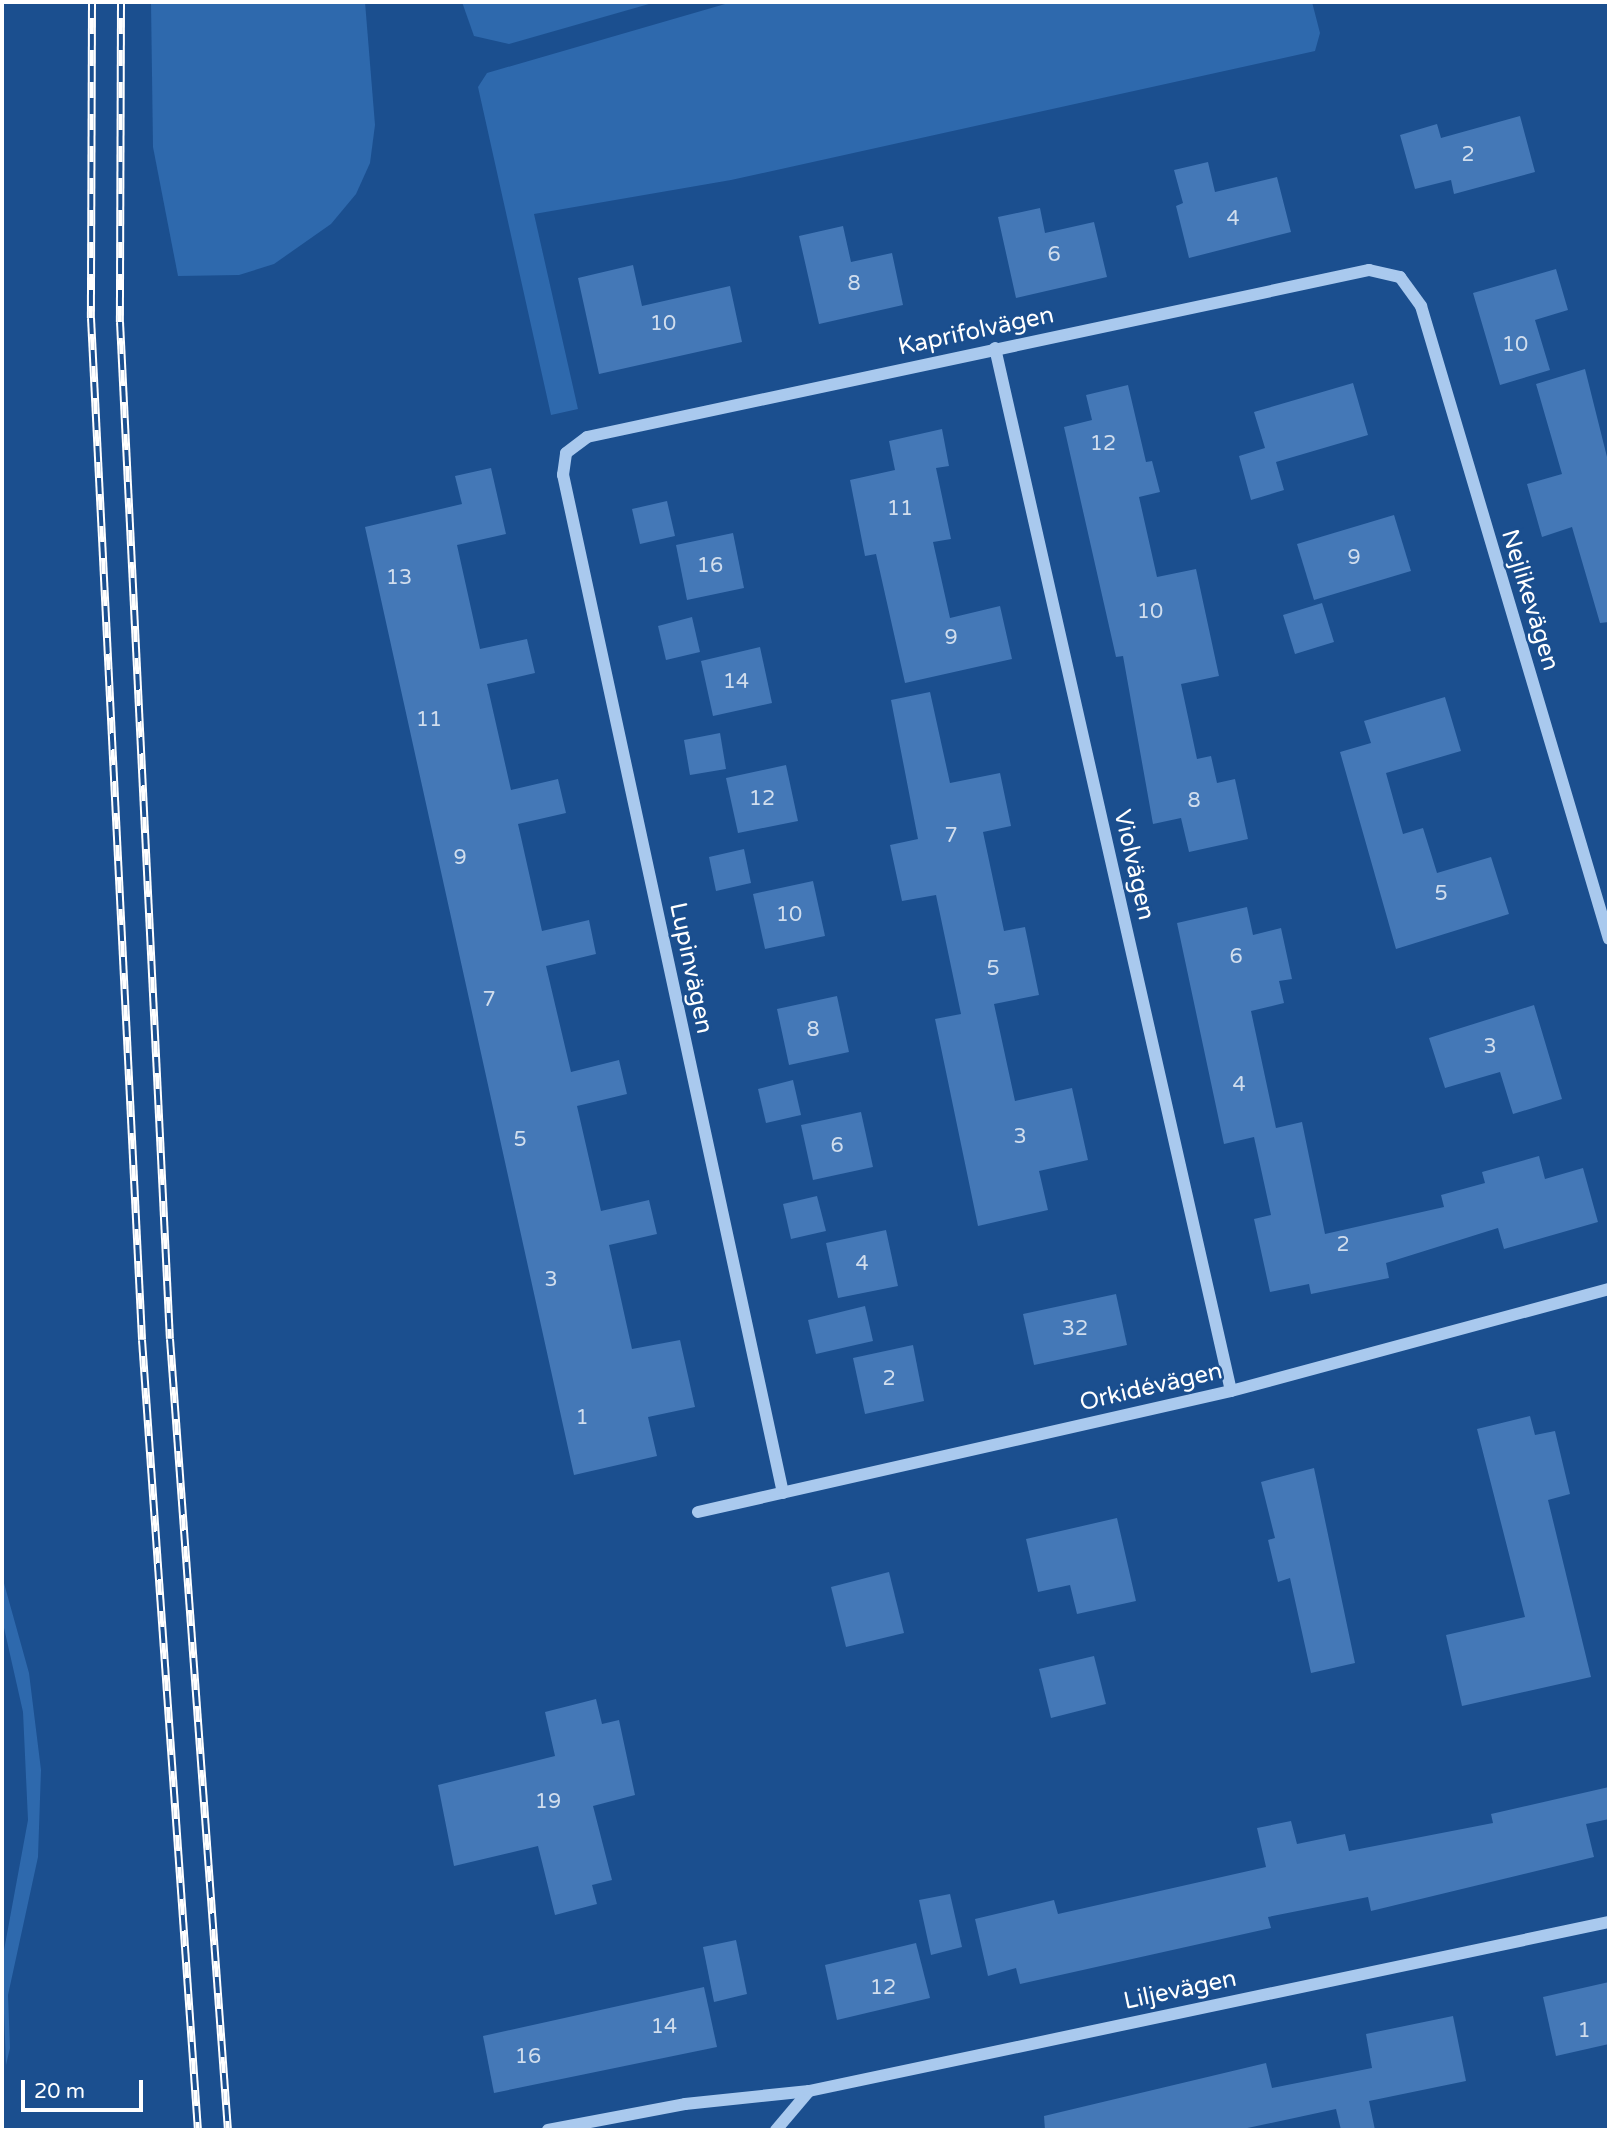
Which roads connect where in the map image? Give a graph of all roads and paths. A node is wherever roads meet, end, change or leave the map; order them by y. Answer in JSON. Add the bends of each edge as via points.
{"nodes":[{"id":1,"x":1400,"y":278,"type":"joint"},
{"id":2,"x":995,"y":348,"type":"junction"},
{"id":3,"x":566,"y":453,"type":"joint"},
{"id":4,"x":1609,"y":939,"type":"edge"},
{"id":5,"x":1609,"y":1289,"type":"edge"},
{"id":6,"x":1231,"y":1391,"type":"junction"},
{"id":7,"x":783,"y":1493,"type":"junction"},
{"id":8,"x":698,"y":1512,"type":"dead end"},
{"id":9,"x":1609,"y":1922,"type":"edge"},
{"id":10,"x":809,"y":2091,"type":"junction"},
{"id":11,"x":548,"y":2130,"type":"edge"},
{"id":12,"x":776,"y":2130,"type":"edge"}],
"edges":[{"from":1,"to":2,"type":"street","name":"Kaprifolvägen","via":[[1369,270]]},
{"from":1,"to":4,"type":"street","name":"Nejlikevägen","via":[[1421,306]]},
{"from":2,"to":3,"type":"street","name":"Kaprifolvägen","via":[[587,437]]},
{"from":2,"to":6,"type":"street","name":"Violvägen"},
{"from":3,"to":7,"type":"street","name":"Lupinvägen","via":[[562,475]]},
{"from":5,"to":6,"type":"street","name":"Orkidévägen"},
{"from":6,"to":7,"type":"street","name":"Orkidévägen"},
{"from":7,"to":8,"type":"street","name":"Orkidévägen"},
{"from":9,"to":10,"type":"street","name":"Liljevägen"},
{"from":10,"to":11,"type":"street","name":"Liljevägen","via":[[685,2104]]},
{"from":10,"to":12,"type":"street"}]}
